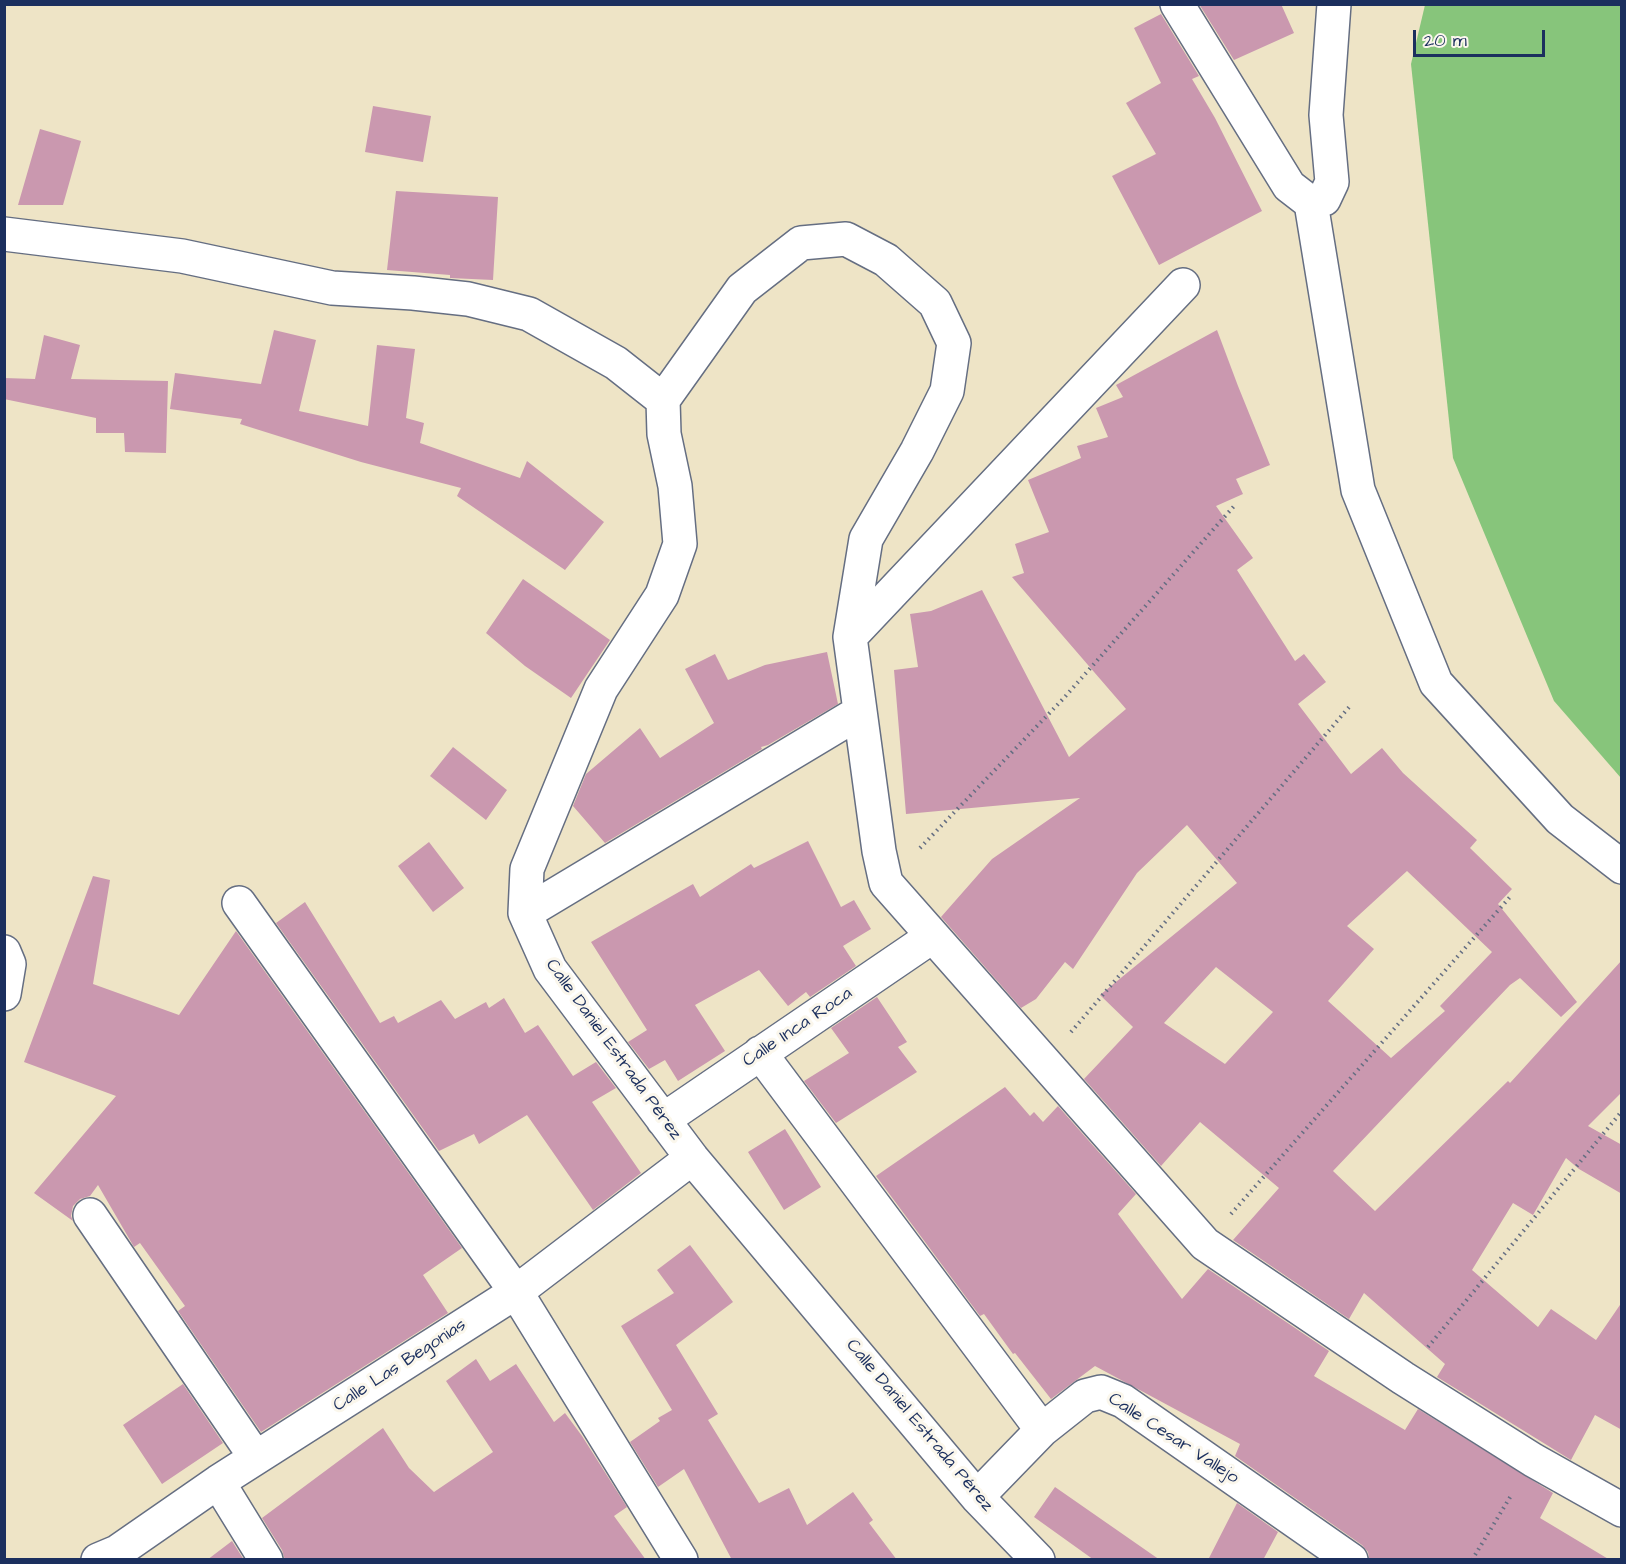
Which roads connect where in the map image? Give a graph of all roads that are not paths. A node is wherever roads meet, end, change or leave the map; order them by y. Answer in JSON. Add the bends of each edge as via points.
{"nodes":[{"id":1,"x":1177,"y":4,"type":"edge"},
{"id":2,"x":1334,"y":4,"type":"edge"},
{"id":3,"x":1311,"y":203,"type":"junction"},
{"id":4,"x":4,"y":234,"type":"edge"},
{"id":5,"x":1183,"y":285,"type":"dead end"},
{"id":6,"x":663,"y":400,"type":"junction"},
{"id":7,"x":850,"y":637,"type":"junction"},
{"id":8,"x":860,"y":712,"type":"junction"},
{"id":9,"x":1622,"y":867,"type":"edge"},
{"id":10,"x":240,"y":903,"type":"dead end"},
{"id":11,"x":525,"y":913,"type":"junction"},
{"id":12,"x":933,"y":936,"type":"junction"},
{"id":13,"x":4,"y":952,"type":"edge"},
{"id":14,"x":4,"y":994,"type":"edge"},
{"id":15,"x":760,"y":1053,"type":"junction"},
{"id":16,"x":663,"y":1120,"type":"junction"},
{"id":17,"x":692,"y":1158,"type":"junction"},
{"id":18,"x":90,"y":1215,"type":"dead end"},
{"id":19,"x":516,"y":1292,"type":"junction"},
{"id":20,"x":1042,"y":1430,"type":"junction"},
{"id":21,"x":256,"y":1458,"type":"junction"},
{"id":22,"x":218,"y":1482,"type":"junction"},
{"id":23,"x":977,"y":1497,"type":"junction"},
{"id":24,"x":1622,"y":1510,"type":"edge"},
{"id":25,"x":98,"y":1560,"type":"edge"},
{"id":26,"x":266,"y":1560,"type":"edge"},
{"id":27,"x":681,"y":1560,"type":"edge"},
{"id":28,"x":1038,"y":1560,"type":"edge"},
{"id":29,"x":1351,"y":1560,"type":"edge"}],
"edges":[{"from":1,"to":3,"type":"street","via":[[1289,186]]},
{"from":2,"to":3,"type":"street","via":[[1326,115],[1332,182],[1324,199]]},
{"from":3,"to":9,"type":"street","via":[[1358,490],[1436,683],[1560,819]]},
{"from":4,"to":6,"type":"street","via":[[182,256],[332,288],[468,299],[529,314],[616,363]]},
{"from":5,"to":7,"type":"street"},
{"from":6,"to":7,"type":"street","via":[[742,290],[801,243],[846,239],[886,260],[935,303],[954,344],[947,391],[866,539]]},
{"from":6,"to":11,"type":"street","name":"Calle Daniel Estrada Pérez","via":[[680,544],[662,595],[601,689],[527,869]]},
{"from":7,"to":8,"type":"street"},
{"from":8,"to":11,"type":"street"},
{"from":8,"to":12,"type":"street","via":[[886,883]]},
{"from":10,"to":19,"type":"street"},
{"from":11,"to":16,"type":"street","name":"Calle Daniel Estrada Pérez","via":[[550,969]]},
{"from":12,"to":15,"type":"street","name":"Calle Inca Roca"},
{"from":12,"to":24,"type":"street","via":[[1205,1244],[1402,1378]]},
{"from":13,"to":14,"type":"street","via":[[9,964]]},
{"from":15,"to":16,"type":"street","name":"Calle Inca Roca"},
{"from":15,"to":20,"type":"street"},
{"from":16,"to":17,"type":"street","name":"Calle Daniel Estrada Pérez"},
{"from":17,"to":19,"type":"street","name":"Calle Las Begonias"},
{"from":17,"to":23,"type":"street","name":"Calle Daniel Estrada Pérez"},
{"from":18,"to":21,"type":"street"},
{"from":19,"to":21,"type":"street","name":"Calle Las Begonias"},
{"from":19,"to":27,"type":"street"},
{"from":20,"to":23,"type":"street","name":"Calle Cesar Vallejo"},
{"from":20,"to":29,"type":"street","name":"Calle Cesar Vallejo","via":[[1085,1396],[1101,1392],[1123,1401]]},
{"from":21,"to":22,"type":"street","name":"Calle Las Begonias"},
{"from":22,"to":25,"type":"street","name":"Calle Las Begonias","via":[[117,1552]]},
{"from":22,"to":26,"type":"street"},
{"from":23,"to":28,"type":"street","name":"Calle Daniel Estrada Pérez"}]}
